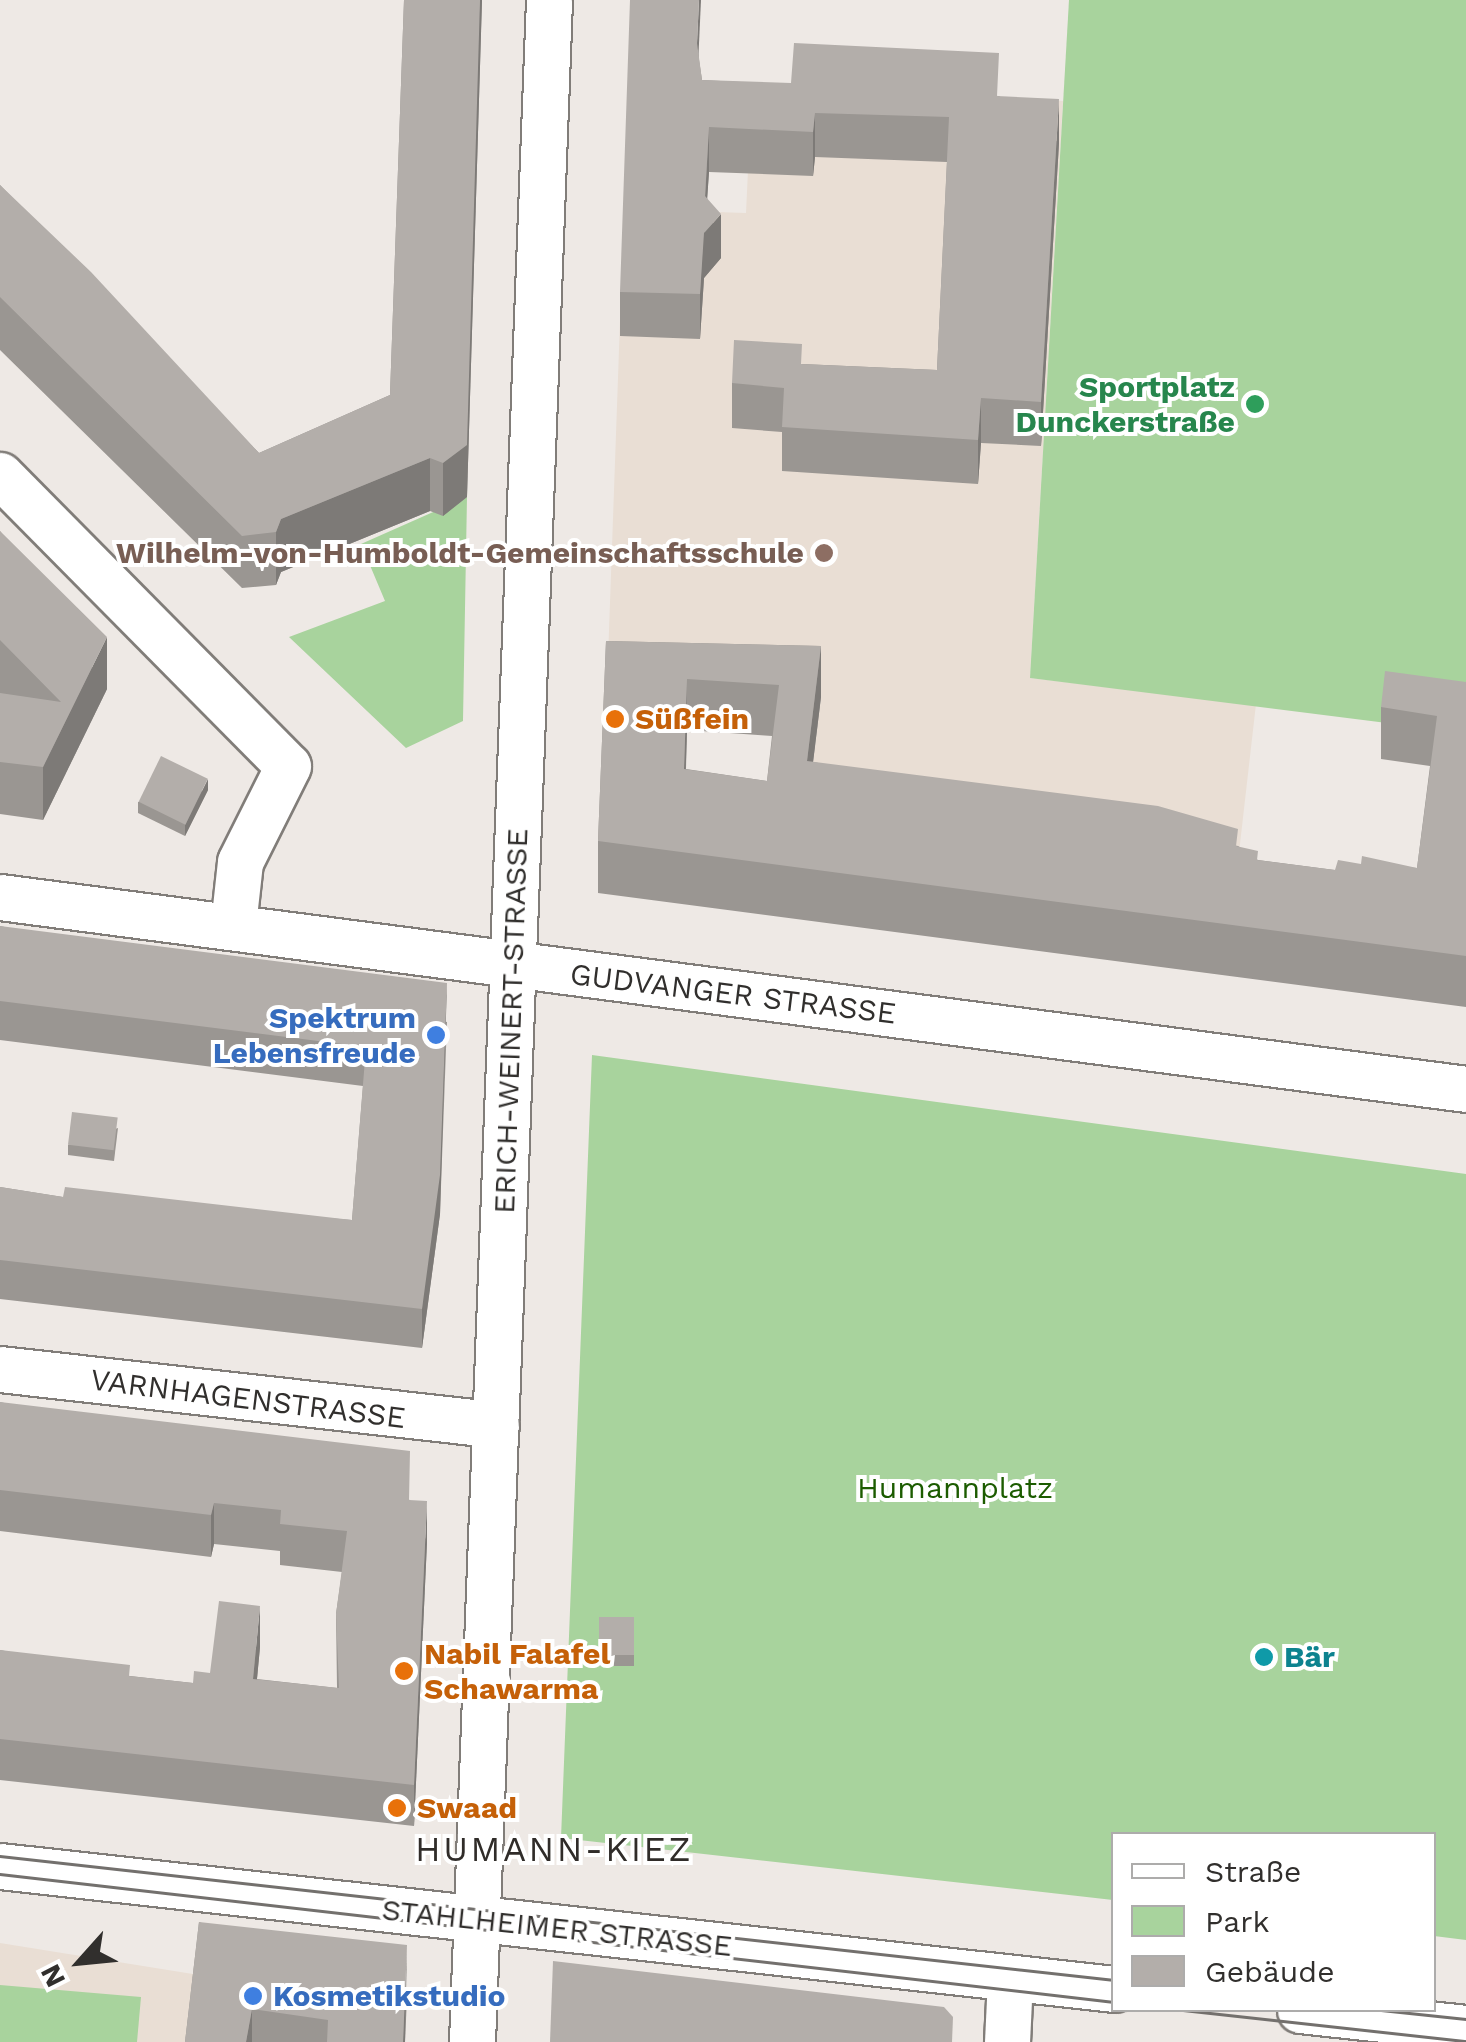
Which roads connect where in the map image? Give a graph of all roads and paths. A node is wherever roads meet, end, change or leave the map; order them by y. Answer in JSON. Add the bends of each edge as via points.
{"nodes":[{"id":1,"x":549,"y":0,"type":"edge"},
{"id":2,"x":0,"y":475,"type":"edge"},
{"id":3,"x":0,"y":897,"type":"edge"},
{"id":4,"x":232,"y":924,"type":"junction"},
{"id":5,"x":514,"y":962,"type":"junction"},
{"id":6,"x":1466,"y":1089,"type":"edge"},
{"id":7,"x":0,"y":1368,"type":"edge"},
{"id":8,"x":496,"y":1425,"type":"junction"},
{"id":9,"x":0,"y":1866,"type":"edge"},
{"id":10,"x":477,"y":1919,"type":"junction"},
{"id":11,"x":1010,"y":1978,"type":"junction"},
{"id":12,"x":1111,"y":1989,"type":"edge"},
{"id":13,"x":1318,"y":2012,"type":"edge"},
{"id":14,"x":1466,"y":2028,"type":"edge"},
{"id":15,"x":472,"y":2042,"type":"edge"},
{"id":16,"x":1007,"y":2042,"type":"edge"}],
"edges":[{"from":1,"to":5,"type":"street","name":"ERICH-WEINERT-STRASSE"},
{"from":2,"to":4,"type":"street","via":[[288,766],[240,862]]},
{"from":3,"to":4,"type":"street","name":"GUDVANGER STRASSE"},
{"from":4,"to":5,"type":"street","name":"GUDVANGER STRASSE"},
{"from":5,"to":6,"type":"street","name":"GUDVANGER STRASSE"},
{"from":5,"to":8,"type":"street","name":"ERICH-WEINERT-STRASSE"},
{"from":7,"to":8,"type":"street","name":"VARNHAGENSTRASSE"},
{"from":8,"to":10,"type":"street","name":"ERICH-WEINERT-STRASSE"},
{"from":9,"to":10,"type":"street","name":"STAHLHEIMER STRASSE"},
{"from":10,"to":11,"type":"street","name":"STAHLHEIMER STRASSE"},
{"from":10,"to":15,"type":"street","name":"ERICH-WEINERT-STRASSE"},
{"from":11,"to":12,"type":"street","name":"STAHLHEIMER STRASSE"},
{"from":11,"to":16,"type":"street"},
{"from":13,"to":14,"type":"street"}]}
